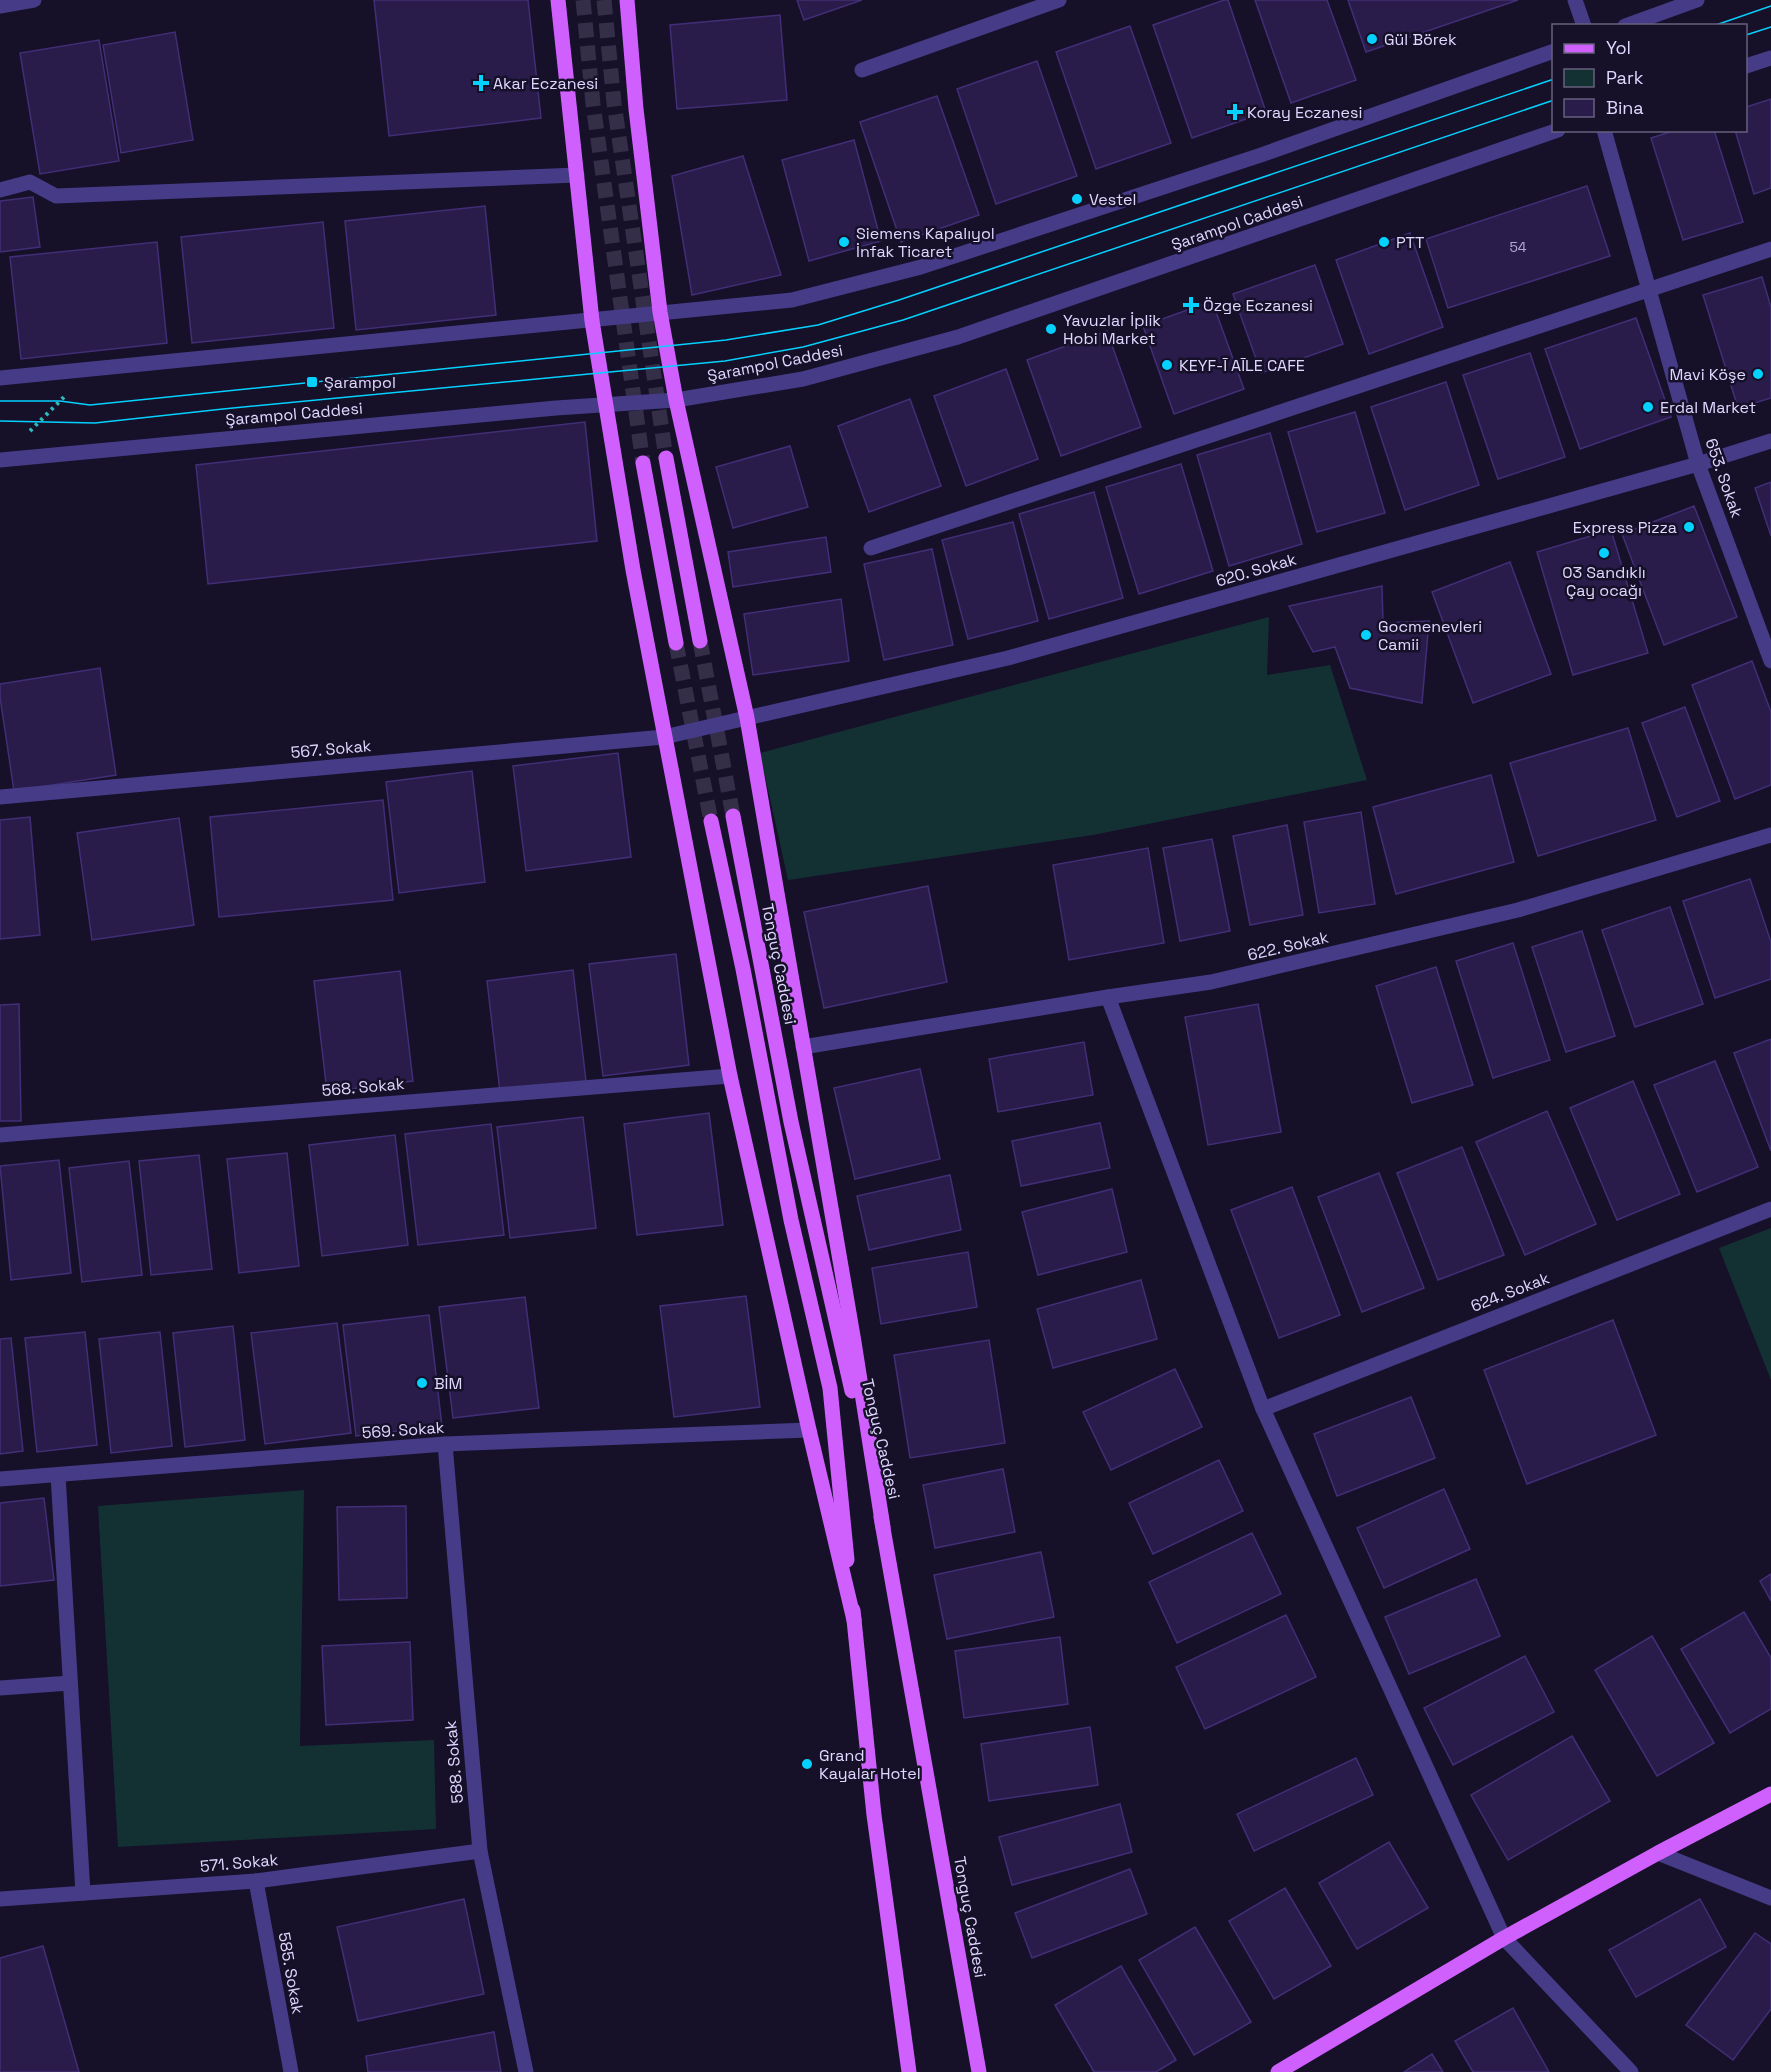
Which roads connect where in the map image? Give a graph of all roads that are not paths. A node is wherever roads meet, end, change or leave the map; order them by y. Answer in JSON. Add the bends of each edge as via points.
{"nodes":[{"id":1,"x":34,"y":0,"type":"edge"},
{"id":2,"x":558,"y":0,"type":"edge"},
{"id":3,"x":627,"y":0,"type":"edge"},
{"id":4,"x":1059,"y":0,"type":"edge"},
{"id":5,"x":1575,"y":0,"type":"edge"},
{"id":6,"x":1697,"y":0,"type":"edge"},
{"id":7,"x":0,"y":6,"type":"edge"},
{"id":8,"x":1583,"y":24,"type":"edge"},
{"id":9,"x":1630,"y":24,"type":"edge"},
{"id":10,"x":1552,"y":52,"type":"edge"},
{"id":11,"x":1771,"y":58,"type":"edge"},
{"id":12,"x":1747,"y":66,"type":"edge"},
{"id":13,"x":862,"y":70,"type":"dead end"},
{"id":14,"x":1552,"y":132,"type":"edge"},
{"id":15,"x":1605,"y":132,"type":"edge"},
{"id":16,"x":577,"y":176,"type":"junction"},
{"id":17,"x":0,"y":190,"type":"edge"},
{"id":18,"x":1771,"y":249,"type":"edge"},
{"id":19,"x":1649,"y":290,"type":"junction"},
{"id":20,"x":660,"y":312,"type":"junction"},
{"id":21,"x":592,"y":321,"type":"junction"},
{"id":22,"x":0,"y":378,"type":"edge"},
{"id":23,"x":676,"y":400,"type":"junction"},
{"id":24,"x":608,"y":406,"type":"junction"},
{"id":25,"x":1771,"y":441,"type":"edge"},
{"id":26,"x":666,"y":459,"type":"tunnel mouth"},
{"id":27,"x":0,"y":460,"type":"edge"},
{"id":28,"x":643,"y":463,"type":"tunnel mouth"},
{"id":29,"x":1698,"y":464,"type":"junction"},
{"id":30,"x":872,"y":548,"type":"dead end"},
{"id":31,"x":700,"y":641,"type":"tunnel mouth"},
{"id":32,"x":676,"y":643,"type":"tunnel mouth"},
{"id":33,"x":1771,"y":662,"type":"edge"},
{"id":34,"x":747,"y":718,"type":"junction"},
{"id":35,"x":664,"y":737,"type":"junction"},
{"id":36,"x":0,"y":797,"type":"edge"},
{"id":37,"x":733,"y":816,"type":"tunnel mouth"},
{"id":38,"x":711,"y":821,"type":"tunnel mouth"},
{"id":39,"x":1771,"y":835,"type":"edge"},
{"id":40,"x":1108,"y":997,"type":"junction"},
{"id":41,"x":803,"y":1047,"type":"junction"},
{"id":42,"x":730,"y":1076,"type":"junction"},
{"id":43,"x":0,"y":1135,"type":"edge"},
{"id":44,"x":1771,"y":1209,"type":"edge"},
{"id":45,"x":1263,"y":1409,"type":"junction"},
{"id":46,"x":809,"y":1430,"type":"junction"},
{"id":47,"x":445,"y":1444,"type":"junction"},
{"id":48,"x":58,"y":1475,"type":"junction"},
{"id":49,"x":0,"y":1479,"type":"edge"},
{"id":50,"x":883,"y":1527,"type":"junction"},
{"id":51,"x":854,"y":1620,"type":"junction"},
{"id":52,"x":70,"y":1683,"type":"junction"},
{"id":53,"x":0,"y":1688,"type":"edge"},
{"id":54,"x":1771,"y":1794,"type":"edge"},
{"id":55,"x":480,"y":1851,"type":"junction"},
{"id":56,"x":1658,"y":1853,"type":"junction"},
{"id":57,"x":256,"y":1881,"type":"junction"},
{"id":58,"x":82,"y":1893,"type":"junction"},
{"id":59,"x":1771,"y":1898,"type":"edge"},
{"id":60,"x":0,"y":1899,"type":"edge"},
{"id":61,"x":1504,"y":1938,"type":"junction"},
{"id":62,"x":291,"y":2072,"type":"edge"},
{"id":63,"x":526,"y":2072,"type":"edge"},
{"id":64,"x":909,"y":2072,"type":"edge"},
{"id":65,"x":979,"y":2072,"type":"edge"},
{"id":66,"x":1278,"y":2072,"type":"edge"},
{"id":67,"x":1630,"y":2072,"type":"edge"}],
"edges":[{"from":1,"to":7,"type":"street"},
{"from":2,"to":16,"type":"main road"},
{"from":3,"to":20,"type":"main road"},
{"from":4,"to":13,"type":"street"},
{"from":5,"to":8,"type":"street"},
{"from":6,"to":9,"type":"street"},
{"from":10,"to":20,"type":"street","via":[[1261,155],[921,267],[792,300]]},
{"from":11,"to":12,"type":"street"},
{"from":14,"to":23,"type":"street","name":"Şarampol Caddesi","via":[[958,337],[803,379]]},
{"from":15,"to":19,"type":"street","name":"653. Sokak"},
{"from":16,"to":17,"type":"street","via":[[56,196],[30,182]]},
{"from":16,"to":21,"type":"main road"},
{"from":18,"to":19,"type":"street"},
{"from":19,"to":29,"type":"street","name":"653. Sokak"},
{"from":19,"to":30,"type":"street"},
{"from":20,"to":21,"type":"street"},
{"from":20,"to":23,"type":"main road"},
{"from":21,"to":22,"type":"street"},
{"from":21,"to":24,"type":"main road"},
{"from":23,"to":24,"type":"street","name":"Şarampol Caddesi"},
{"from":23,"to":34,"type":"main road"},
{"from":24,"to":27,"type":"street","name":"Şarampol Caddesi"},
{"from":24,"to":35,"type":"main road"},
{"from":25,"to":29,"type":"street","name":"620. Sokak"},
{"from":26,"to":31,"type":"main road"},
{"from":28,"to":32,"type":"main road"},
{"from":29,"to":33,"type":"street","name":"653. Sokak"},
{"from":29,"to":34,"type":"street","name":"620. Sokak","via":[[1008,658]]},
{"from":34,"to":35,"type":"street","name":"620. Sokak"},
{"from":34,"to":41,"type":"main road"},
{"from":35,"to":36,"type":"street","name":"567. Sokak"},
{"from":35,"to":42,"type":"main road"},
{"from":37,"to":50,"type":"main road","name":"Tonguç Caddesi","via":[[791,1122]]},
{"from":38,"to":51,"type":"main road","via":[[791,1220],[830,1388]]},
{"from":39,"to":40,"type":"street","name":"622. Sokak","via":[[1518,910],[1211,982]]},
{"from":40,"to":41,"type":"street","name":"622. Sokak"},
{"from":40,"to":45,"type":"street"},
{"from":41,"to":50,"type":"main road"},
{"from":42,"to":43,"type":"street","name":"568. Sokak"},
{"from":42,"to":46,"type":"main road"},
{"from":44,"to":45,"type":"street","name":"624. Sokak"},
{"from":45,"to":61,"type":"street"},
{"from":46,"to":47,"type":"street","name":"569. Sokak"},
{"from":46,"to":51,"type":"main road"},
{"from":47,"to":48,"type":"street","name":"569. Sokak"},
{"from":47,"to":55,"type":"street","name":"588. Sokak"},
{"from":48,"to":49,"type":"street","name":"569. Sokak"},
{"from":48,"to":52,"type":"street"},
{"from":50,"to":65,"type":"main road","name":"Tonguç Caddesi"},
{"from":51,"to":64,"type":"main road","via":[[874,1815]]},
{"from":52,"to":53,"type":"street"},
{"from":52,"to":58,"type":"street"},
{"from":54,"to":56,"type":"main road"},
{"from":55,"to":57,"type":"street","name":"571. Sokak"},
{"from":55,"to":63,"type":"street","name":"588. Sokak"},
{"from":56,"to":59,"type":"street"},
{"from":56,"to":61,"type":"main road"},
{"from":57,"to":58,"type":"street","name":"571. Sokak"},
{"from":57,"to":62,"type":"street","name":"585. Sokak"},
{"from":58,"to":60,"type":"street","name":"571. Sokak"},
{"from":61,"to":66,"type":"main road"},
{"from":61,"to":67,"type":"street"}]}
